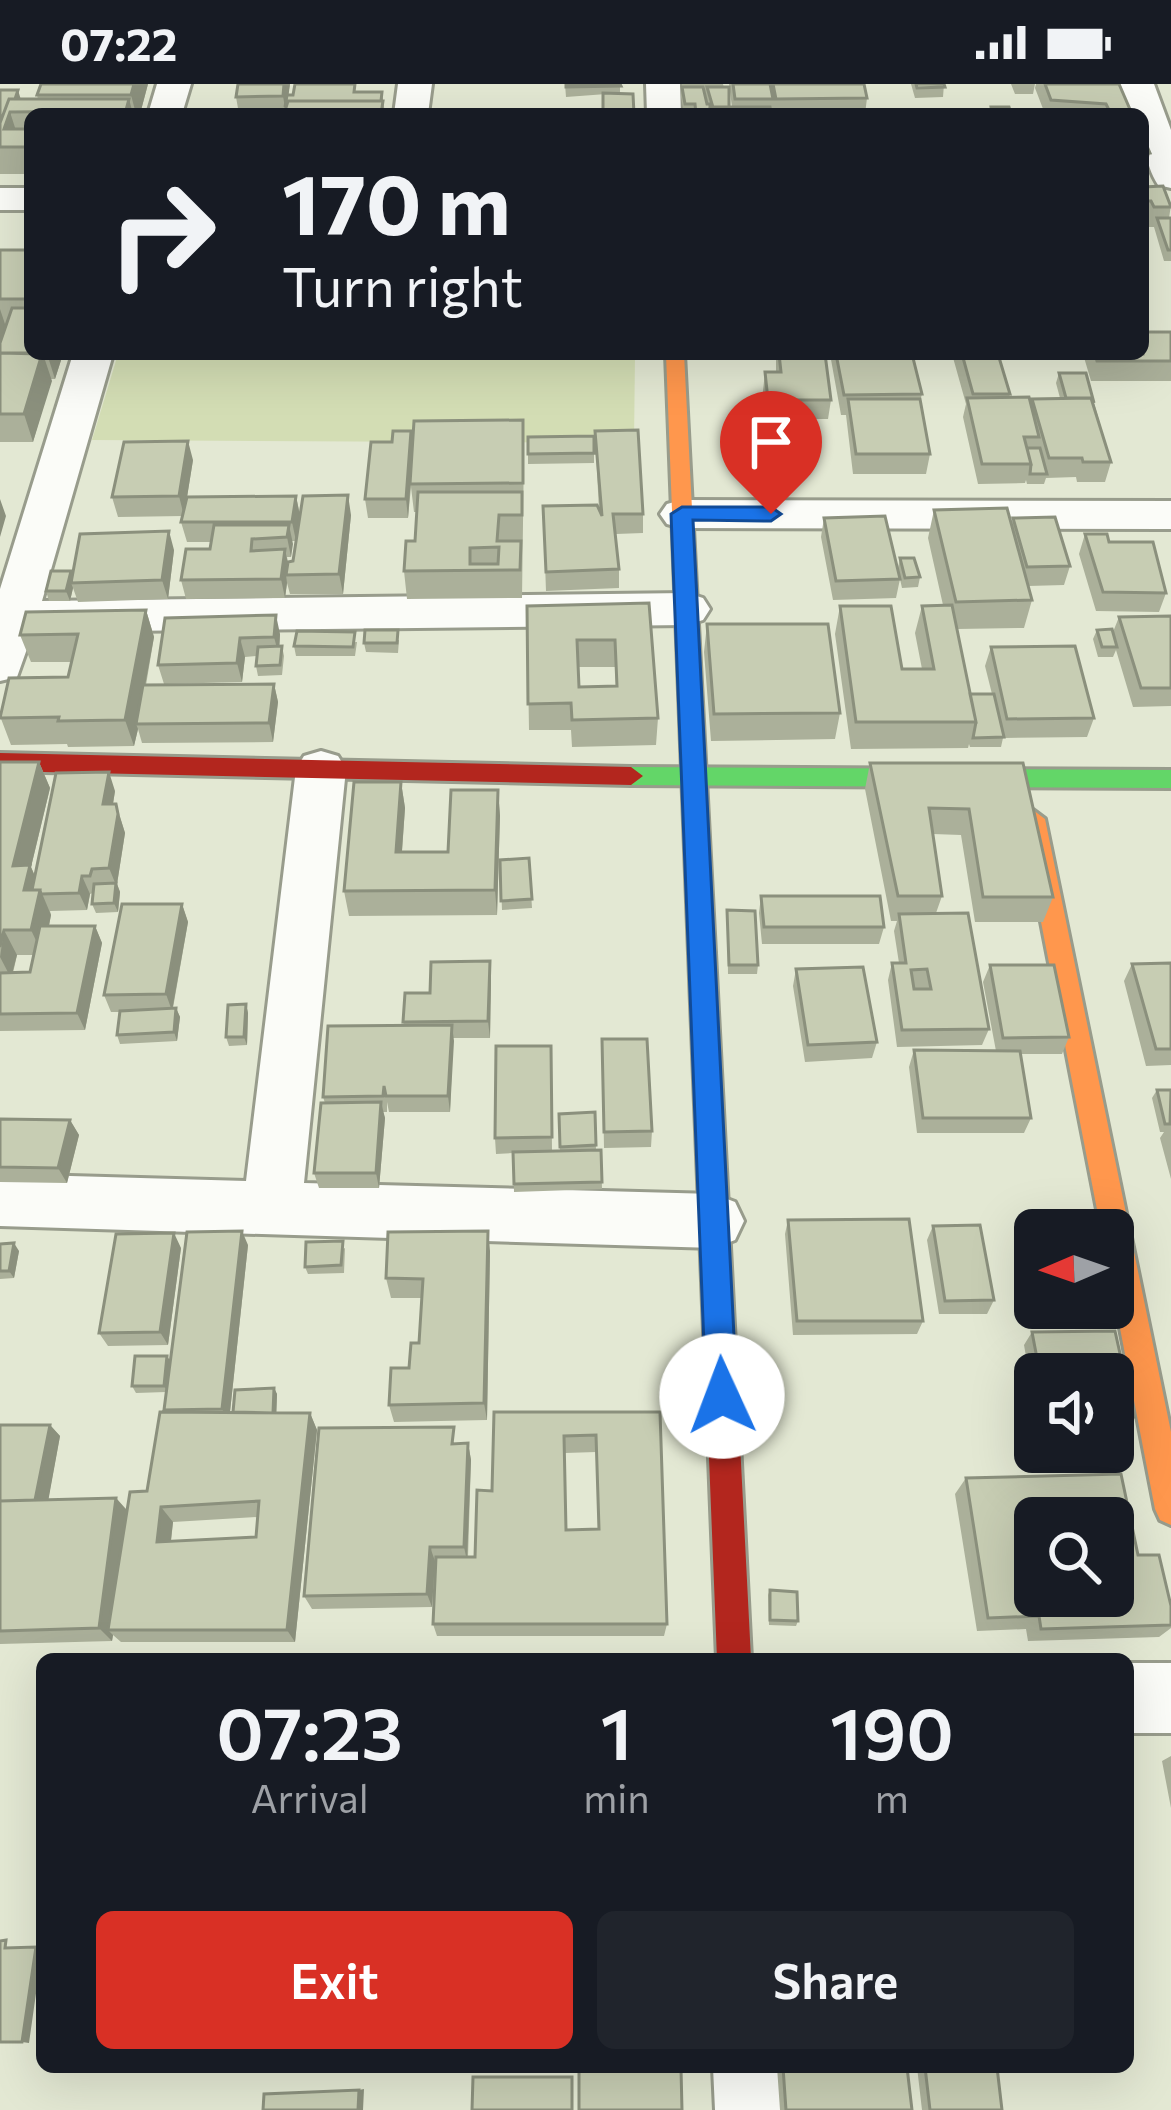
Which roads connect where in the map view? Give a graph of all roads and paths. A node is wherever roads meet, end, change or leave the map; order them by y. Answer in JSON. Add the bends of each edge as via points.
{"nodes":[{"id":1,"x":1149,"y":117,"type":"edge"},
{"id":2,"x":1171,"y":177,"type":"edge"},
{"id":3,"x":91,"y":360,"type":"edge"},
{"id":4,"x":675,"y":360,"type":"edge"},
{"id":5,"x":682,"y":514,"type":"junction"},
{"id":6,"x":1171,"y":515,"type":"edge"},
{"id":7,"x":687,"y":609,"type":"junction"},
{"id":8,"x":14,"y":617,"type":"junction"},
{"id":9,"x":0,"y":665,"type":"edge"},
{"id":10,"x":0,"y":762,"type":"edge"},
{"id":11,"x":321,"y":769,"type":"junction"},
{"id":12,"x":694,"y":777,"type":"junction"},
{"id":13,"x":1025,"y":778,"type":"junction"},
{"id":14,"x":1171,"y":779,"type":"edge"},
{"id":15,"x":0,"y":1200,"type":"edge"},
{"id":16,"x":272,"y":1208,"type":"junction"},
{"id":17,"x":714,"y":1221,"type":"junction"},
{"id":18,"x":1171,"y":1509,"type":"edge"},
{"id":19,"x":734,"y":1653,"type":"edge"},
{"id":20,"x":1134,"y":1698,"type":"edge"},
{"id":21,"x":1171,"y":1698,"type":"edge"},
{"id":22,"x":753,"y":2073,"type":"edge"},
{"id":23,"x":754,"y":2110,"type":"edge"}],
"edges":[{"from":1,"to":2,"type":"street"},
{"from":3,"to":8,"type":"street"},
{"from":4,"to":5,"type":"street"},
{"from":5,"to":6,"type":"street"},
{"from":5,"to":7,"type":"street"},
{"from":7,"to":8,"type":"street"},
{"from":7,"to":12,"type":"street"},
{"from":8,"to":9,"type":"street"},
{"from":10,"to":11,"type":"street"},
{"from":11,"to":12,"type":"street"},
{"from":11,"to":16,"type":"street"},
{"from":12,"to":13,"type":"street"},
{"from":12,"to":17,"type":"street"},
{"from":13,"to":14,"type":"street"},
{"from":13,"to":18,"type":"street"},
{"from":15,"to":16,"type":"street"},
{"from":16,"to":17,"type":"street"},
{"from":17,"to":19,"type":"street"},
{"from":20,"to":21,"type":"street"},
{"from":22,"to":23,"type":"street"}]}
